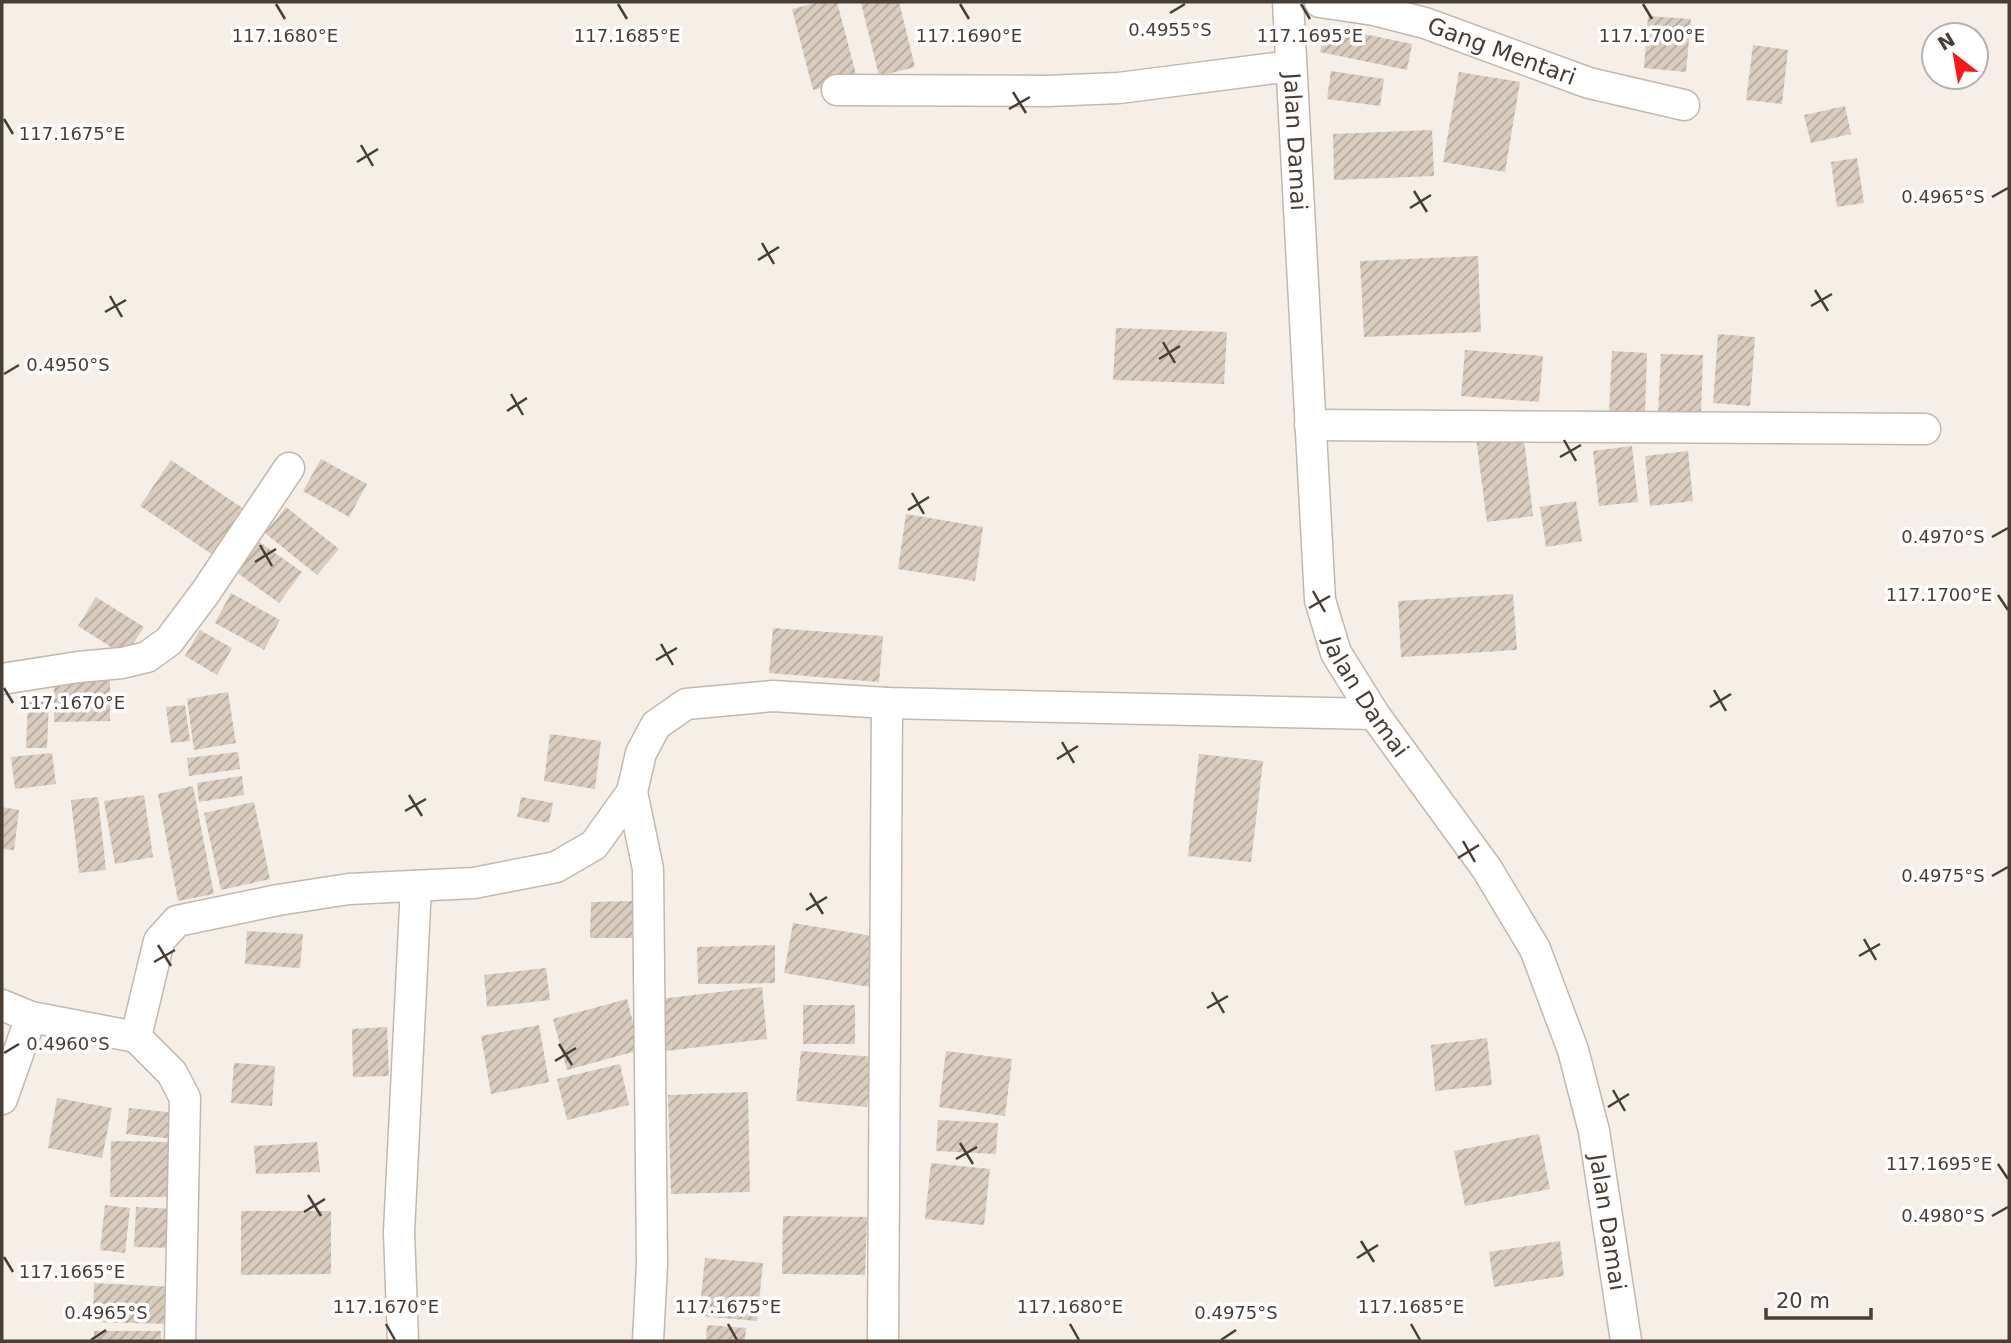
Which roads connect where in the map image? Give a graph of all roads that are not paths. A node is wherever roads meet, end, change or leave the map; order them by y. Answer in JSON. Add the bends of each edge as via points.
{"nodes":[{"id":1,"x":1288,"y":2,"type":"edge"},
{"id":2,"x":1320,"y":2,"type":"edge"},
{"id":3,"x":1291,"y":66,"type":"junction"},
{"id":4,"x":837,"y":90,"type":"dead end"},
{"id":5,"x":1684,"y":105,"type":"dead end"},
{"id":6,"x":1310,"y":425,"type":"junction"},
{"id":7,"x":1926,"y":429,"type":"dead end"},
{"id":8,"x":289,"y":468,"type":"dead end"},
{"id":9,"x":2,"y":679,"type":"edge"},
{"id":10,"x":887,"y":703,"type":"junction"},
{"id":11,"x":1374,"y":714,"type":"junction"},
{"id":12,"x":632,"y":792,"type":"junction"},
{"id":13,"x":416,"y":886,"type":"junction"},
{"id":14,"x":2,"y":1005,"type":"edge"},
{"id":15,"x":31,"y":1017,"type":"junction"},
{"id":16,"x":135,"y":1037,"type":"junction"},
{"id":17,"x":2,"y":1099,"type":"edge"},
{"id":18,"x":180,"y":1341,"type":"edge"},
{"id":19,"x":402,"y":1341,"type":"edge"},
{"id":20,"x":648,"y":1341,"type":"edge"},
{"id":21,"x":883,"y":1341,"type":"edge"},
{"id":22,"x":1626,"y":1341,"type":"edge"}],
"edges":[{"from":1,"to":3,"type":"street","name":"Jalan Damai"},
{"from":2,"to":5,"type":"street","name":"Gang Mentari","via":[[1425,23],[1589,83]]},
{"from":3,"to":4,"type":"street","via":[[1119,88],[1047,92]]},
{"from":3,"to":6,"type":"street","name":"Jalan Damai"},
{"from":6,"to":7,"type":"street"},
{"from":6,"to":11,"type":"street","name":"Jalan Damai","via":[[1321,600],[1336,653]]},
{"from":8,"to":9,"type":"street","via":[[169,641],[147,657],[122,663]]},
{"from":10,"to":11,"type":"street"},
{"from":10,"to":12,"type":"street","via":[[774,696],[686,704],[656,725],[641,753]]},
{"from":10,"to":21,"type":"street"},
{"from":11,"to":22,"type":"street","name":"Jalan Damai","via":[[1487,869],[1535,949],[1573,1049],[1594,1131]]},
{"from":12,"to":13,"type":"street","via":[[594,845],[556,867],[474,883]]},
{"from":12,"to":20,"type":"street","via":[[648,869],[652,1251]]},
{"from":13,"to":16,"type":"street","via":[[325,892],[177,921],[159,942]]},
{"from":13,"to":19,"type":"street","via":[[399,1232]]},
{"from":14,"to":15,"type":"street"},
{"from":15,"to":16,"type":"street"},
{"from":15,"to":17,"type":"street"},
{"from":16,"to":18,"type":"street","via":[[172,1073],[185,1098]]}]}
